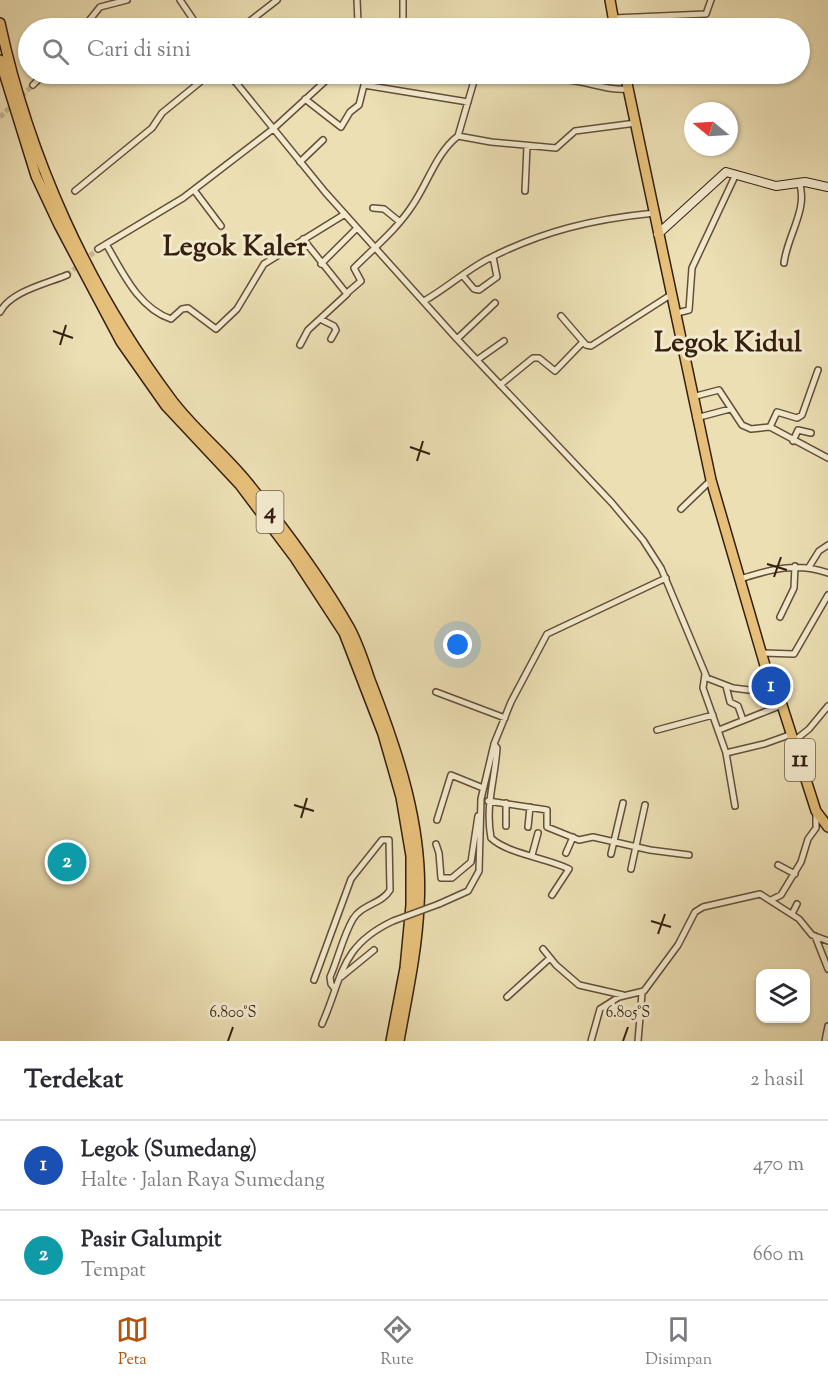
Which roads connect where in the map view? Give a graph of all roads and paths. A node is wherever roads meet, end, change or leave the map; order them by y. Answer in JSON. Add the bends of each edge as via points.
{"nodes":[{"id":1,"x":127,"y":0,"type":"edge"},
{"id":2,"x":180,"y":0,"type":"edge"},
{"id":3,"x":277,"y":0,"type":"edge"},
{"id":4,"x":357,"y":0,"type":"edge"},
{"id":5,"x":403,"y":0,"type":"edge"},
{"id":6,"x":610,"y":0,"type":"edge"},
{"id":7,"x":711,"y":0,"type":"edge"},
{"id":8,"x":91,"y":18,"type":"edge"},
{"id":9,"x":192,"y":18,"type":"edge"},
{"id":10,"x":254,"y":18,"type":"edge"},
{"id":11,"x":358,"y":18,"type":"edge"},
{"id":12,"x":403,"y":18,"type":"edge"},
{"id":13,"x":613,"y":18,"type":"joint"},
{"id":14,"x":0,"y":23,"type":"edge"},
{"id":15,"x":0,"y":60,"type":"edge"},
{"id":16,"x":198,"y":84,"type":"edge"},
{"id":17,"x":237,"y":84,"type":"edge"},
{"id":18,"x":322,"y":84,"type":"edge"},
{"id":19,"x":473,"y":84,"type":"edge"},
{"id":20,"x":600,"y":84,"type":"edge"},
{"id":21,"x":627,"y":84,"type":"edge"},
{"id":22,"x":364,"y":85,"type":"joint"},
{"id":23,"x":628,"y":90,"type":"junction"},
{"id":24,"x":305,"y":99,"type":"junction"},
{"id":25,"x":468,"y":102,"type":"junction"},
{"id":26,"x":636,"y":123,"type":"junction"},
{"id":27,"x":273,"y":129,"type":"junction"},
{"id":28,"x":458,"y":136,"type":"junction"},
{"id":29,"x":323,"y":140,"type":"dead end"},
{"id":30,"x":527,"y":146,"type":"junction"},
{"id":31,"x":300,"y":162,"type":"junction"},
{"id":32,"x":736,"y":174,"type":"junction"},
{"id":33,"x":800,"y":182,"type":"junction"},
{"id":34,"x":828,"y":187,"type":"edge"},
{"id":35,"x":194,"y":190,"type":"junction"},
{"id":36,"x":75,"y":191,"type":"dead end"},
{"id":37,"x":525,"y":191,"type":"dead end"},
{"id":38,"x":373,"y":208,"type":"dead end"},
{"id":39,"x":655,"y":213,"type":"junction"},
{"id":40,"x":345,"y":214,"type":"junction"},
{"id":41,"x":400,"y":222,"type":"junction"},
{"id":42,"x":221,"y":226,"type":"dead end"},
{"id":43,"x":357,"y":228,"type":"junction"},
{"id":44,"x":658,"y":234,"type":"junction"},
{"id":45,"x":303,"y":239,"type":"junction"},
{"id":46,"x":106,"y":244,"type":"junction"},
{"id":47,"x":375,"y":248,"type":"junction"},
{"id":48,"x":98,"y":249,"type":"tunnel mouth"},
{"id":49,"x":493,"y":257,"type":"junction"},
{"id":50,"x":784,"y":263,"type":"dead end"},
{"id":51,"x":321,"y":264,"type":"junction"},
{"id":52,"x":68,"y":275,"type":"tunnel mouth"},
{"id":53,"x":463,"y":276,"type":"junction"},
{"id":54,"x":347,"y":293,"type":"junction"},
{"id":55,"x":673,"y":293,"type":"junction"},
{"id":56,"x":424,"y":301,"type":"junction"},
{"id":57,"x":495,"y":303,"type":"dead end"},
{"id":58,"x":0,"y":312,"type":"edge"},
{"id":59,"x":677,"y":313,"type":"junction"},
{"id":60,"x":561,"y":316,"type":"dead end"},
{"id":61,"x":321,"y":320,"type":"junction"},
{"id":62,"x":331,"y":339,"type":"dead end"},
{"id":63,"x":457,"y":339,"type":"junction"},
{"id":64,"x":504,"y":342,"type":"dead end"},
{"id":65,"x":583,"y":342,"type":"junction"},
{"id":66,"x":300,"y":345,"type":"dead end"},
{"id":67,"x":477,"y":360,"type":"junction"},
{"id":68,"x":818,"y":370,"type":"dead end"},
{"id":69,"x":500,"y":385,"type":"junction"},
{"id":70,"x":692,"y":397,"type":"junction"},
{"id":71,"x":730,"y":409,"type":"junction"},
{"id":72,"x":696,"y":418,"type":"junction"},
{"id":73,"x":770,"y":427,"type":"junction"},
{"id":74,"x":811,"y":433,"type":"dead end"},
{"id":75,"x":793,"y":441,"type":"junction"},
{"id":76,"x":828,"y":458,"type":"edge"},
{"id":77,"x":711,"y":480,"type":"junction"},
{"id":78,"x":681,"y":509,"type":"dead end"},
{"id":79,"x":828,"y":545,"type":"edge"},
{"id":80,"x":795,"y":566,"type":"junction"},
{"id":81,"x":809,"y":567,"type":"junction"},
{"id":82,"x":828,"y":573,"type":"edge"},
{"id":83,"x":666,"y":578,"type":"junction"},
{"id":84,"x":740,"y":579,"type":"junction"},
{"id":85,"x":828,"y":595,"type":"edge"},
{"id":86,"x":780,"y":617,"type":"dead end"},
{"id":87,"x":762,"y":653,"type":"junction"},
{"id":88,"x":705,"y":674,"type":"junction"},
{"id":89,"x":726,"y":686,"type":"junction"},
{"id":90,"x":436,"y":692,"type":"dead end"},
{"id":91,"x":773,"y":693,"type":"junction"},
{"id":92,"x":782,"y":705,"type":"junction"},
{"id":93,"x":828,"y":706,"type":"edge"},
{"id":94,"x":822,"y":714,"type":"junction"},
{"id":95,"x":713,"y":715,"type":"junction"},
{"id":96,"x":505,"y":718,"type":"junction"},
{"id":97,"x":828,"y":718,"type":"edge"},
{"id":98,"x":743,"y":720,"type":"junction"},
{"id":99,"x":657,"y":730,"type":"dead end"},
{"id":100,"x":719,"y":730,"type":"junction"},
{"id":101,"x":793,"y":737,"type":"junction"},
{"id":102,"x":494,"y":744,"type":"junction"},
{"id":103,"x":726,"y":753,"type":"junction"},
{"id":104,"x":483,"y":788,"type":"junction"},
{"id":105,"x":488,"y":801,"type":"junction"},
{"id":106,"x":506,"y":803,"type":"junction"},
{"id":107,"x":624,"y":803,"type":"dead end"},
{"id":108,"x":645,"y":805,"type":"dead end"},
{"id":109,"x":735,"y":806,"type":"dead end"},
{"id":110,"x":530,"y":807,"type":"junction"},
{"id":111,"x":816,"y":810,"type":"junction"},
{"id":112,"x":480,"y":813,"type":"junction"},
{"id":113,"x":437,"y":820,"type":"dead end"},
{"id":114,"x":506,"y":826,"type":"dead end"},
{"id":115,"x":528,"y":827,"type":"dead end"},
{"id":116,"x":828,"y":827,"type":"edge"},
{"id":117,"x":538,"y":833,"type":"dead end"},
{"id":118,"x":573,"y":837,"type":"junction"},
{"id":119,"x":613,"y":843,"type":"junction"},
{"id":120,"x":436,"y":844,"type":"dead end"},
{"id":121,"x":636,"y":846,"type":"junction"},
{"id":122,"x":566,"y":853,"type":"dead end"},
{"id":123,"x":611,"y":854,"type":"dead end"},
{"id":124,"x":532,"y":855,"type":"junction"},
{"id":125,"x":689,"y":855,"type":"dead end"},
{"id":126,"x":778,"y":865,"type":"dead end"},
{"id":127,"x":631,"y":869,"type":"dead end"},
{"id":128,"x":795,"y":874,"type":"junction"},
{"id":129,"x":552,"y":895,"type":"dead end"},
{"id":130,"x":771,"y":900,"type":"junction"},
{"id":131,"x":797,"y":904,"type":"dead end"},
{"id":132,"x":792,"y":914,"type":"junction"},
{"id":133,"x":815,"y":936,"type":"junction"},
{"id":134,"x":828,"y":941,"type":"edge"},
{"id":135,"x":543,"y":949,"type":"dead end"},
{"id":136,"x":374,"y":950,"type":"dead end"},
{"id":137,"x":549,"y":958,"type":"junction"},
{"id":138,"x":828,"y":969,"type":"edge"},
{"id":139,"x":339,"y":978,"type":"junction"},
{"id":140,"x":314,"y":980,"type":"dead end"},
{"id":141,"x":335,"y":989,"type":"junction"},
{"id":142,"x":642,"y":993,"type":"junction"},
{"id":143,"x":624,"y":995,"type":"junction"},
{"id":144,"x":507,"y":997,"type":"dead end"},
{"id":145,"x":322,"y":1024,"type":"dead end"},
{"id":146,"x":828,"y":1026,"type":"edge"},
{"id":147,"x":391,"y":1041,"type":"edge"},
{"id":148,"x":399,"y":1041,"type":"edge"},
{"id":149,"x":591,"y":1041,"type":"edge"},
{"id":150,"x":638,"y":1041,"type":"edge"},
{"id":151,"x":825,"y":1041,"type":"edge"}],
"edges":[{"from":1,"to":8,"type":"street","via":[[100,7]]},
{"from":2,"to":9,"type":"street"},
{"from":3,"to":10,"type":"street"},
{"from":4,"to":11,"type":"street"},
{"from":5,"to":12,"type":"street"},
{"from":6,"to":13,"type":"highway"},
{"from":7,"to":13,"type":"street","via":[[706,14]]},
{"from":14,"to":148,"type":"highway","number":"4","via":[[9,65],[44,174],[128,338],[172,401],[246,481],[302,554],[355,640],[391,732],[419,856],[419,905]]},
{"from":15,"to":147,"type":"highway","number":"4","via":[[36,176],[122,342],[166,406],[240,485],[295,558],[344,633],[383,734],[401,796],[411,856],[407,947]]},
{"from":16,"to":36,"type":"street","via":[[162,113],[152,128]]},
{"from":17,"to":27,"type":"street"},
{"from":18,"to":24,"type":"street"},
{"from":19,"to":25,"type":"street"},
{"from":20,"to":23,"type":"street","via":[[613,91]]},
{"from":21,"to":23,"type":"highway","number":"11"},
{"from":22,"to":24,"type":"street","via":[[359,105],[341,127]]},
{"from":22,"to":25,"type":"street"},
{"from":23,"to":26,"type":"highway","number":"11"},
{"from":24,"to":27,"type":"street"},
{"from":25,"to":28,"type":"street"},
{"from":26,"to":30,"type":"street","via":[[575,131],[556,148]]},
{"from":26,"to":39,"type":"highway","number":"11"},
{"from":27,"to":31,"type":"street"},
{"from":27,"to":35,"type":"street"},
{"from":28,"to":30,"type":"street"},
{"from":28,"to":41,"type":"street","via":[[443,150],[430,180]]},
{"from":29,"to":31,"type":"street"},
{"from":30,"to":37,"type":"street"},
{"from":31,"to":40,"type":"street"},
{"from":32,"to":33,"type":"street","via":[[776,186]]},
{"from":32,"to":44,"type":"street","via":[[724,173]]},
{"from":32,"to":59,"type":"street","via":[[692,268],[688,310]]},
{"from":33,"to":34,"type":"street"},
{"from":33,"to":50,"type":"street","via":[[802,204]]},
{"from":35,"to":42,"type":"street"},
{"from":35,"to":46,"type":"street"},
{"from":38,"to":41,"type":"street","via":[[384,209]]},
{"from":39,"to":44,"type":"highway","number":"11"},
{"from":39,"to":49,"type":"street","via":[[565,226]]},
{"from":40,"to":43,"type":"street"},
{"from":40,"to":45,"type":"street"},
{"from":41,"to":47,"type":"street"},
{"from":43,"to":47,"type":"street"},
{"from":43,"to":51,"type":"street"},
{"from":44,"to":55,"type":"highway","number":"11"},
{"from":45,"to":46,"type":"street","via":[[264,264],[237,309],[216,329],[186,308],[171,319],[152,307],[128,283]]},
{"from":45,"to":51,"type":"street"},
{"from":46,"to":48,"type":"street"},
{"from":47,"to":54,"type":"street","via":[[354,268],[361,281]]},
{"from":47,"to":56,"type":"street"},
{"from":49,"to":53,"type":"street"},
{"from":49,"to":53,"type":"street","via":[[497,277],[479,290],[474,290]]},
{"from":51,"to":54,"type":"street"},
{"from":52,"to":58,"type":"street","via":[[15,295]]},
{"from":53,"to":56,"type":"street"},
{"from":54,"to":61,"type":"street"},
{"from":55,"to":59,"type":"highway","number":"11"},
{"from":55,"to":65,"type":"street","via":[[591,346]]},
{"from":56,"to":63,"type":"street"},
{"from":57,"to":63,"type":"street"},
{"from":59,"to":70,"type":"highway","number":"11"},
{"from":60,"to":65,"type":"street"},
{"from":61,"to":62,"type":"street","via":[[334,326]]},
{"from":61,"to":66,"type":"street","via":[[308,330]]},
{"from":63,"to":67,"type":"street"},
{"from":64,"to":67,"type":"street"},
{"from":65,"to":69,"type":"street","via":[[555,371],[539,358],[533,358]]},
{"from":67,"to":69,"type":"street"},
{"from":68,"to":73,"type":"street","via":[[802,415],[797,418],[777,412]]},
{"from":69,"to":83,"type":"street","via":[[612,503],[650,549]]},
{"from":70,"to":71,"type":"street","via":[[719,390]]},
{"from":70,"to":72,"type":"highway","number":"11"},
{"from":71,"to":72,"type":"street"},
{"from":71,"to":73,"type":"street","via":[[747,428]]},
{"from":72,"to":77,"type":"highway","number":"11"},
{"from":73,"to":75,"type":"street"},
{"from":74,"to":75,"type":"street","via":[[798,430]]},
{"from":75,"to":76,"type":"street"},
{"from":77,"to":78,"type":"street"},
{"from":77,"to":84,"type":"highway","number":"11"},
{"from":79,"to":81,"type":"street"},
{"from":80,"to":81,"type":"street"},
{"from":80,"to":84,"type":"street"},
{"from":80,"to":86,"type":"street","via":[[794,588]]},
{"from":81,"to":82,"type":"street"},
{"from":83,"to":88,"type":"street"},
{"from":83,"to":96,"type":"street","via":[[549,632]]},
{"from":84,"to":87,"type":"highway","number":"11"},
{"from":85,"to":87,"type":"street","via":[[794,654]]},
{"from":87,"to":91,"type":"highway","number":"11"},
{"from":88,"to":89,"type":"street","via":[[711,681]]},
{"from":88,"to":95,"type":"street","via":[[703,687]]},
{"from":89,"to":91,"type":"street"},
{"from":89,"to":98,"type":"street","via":[[730,702],[738,706]]},
{"from":90,"to":96,"type":"street"},
{"from":91,"to":92,"type":"highway","number":"11"},
{"from":92,"to":98,"type":"street"},
{"from":92,"to":101,"type":"highway","number":"11"},
{"from":93,"to":94,"type":"street"},
{"from":94,"to":97,"type":"street"},
{"from":94,"to":101,"type":"street"},
{"from":95,"to":99,"type":"street"},
{"from":95,"to":100,"type":"street"},
{"from":96,"to":102,"type":"street"},
{"from":98,"to":100,"type":"street"},
{"from":100,"to":103,"type":"street"},
{"from":101,"to":103,"type":"street"},
{"from":101,"to":111,"type":"highway","number":"11"},
{"from":102,"to":104,"type":"street"},
{"from":102,"to":105,"type":"street","via":[[496,759]]},
{"from":103,"to":109,"type":"street"},
{"from":104,"to":112,"type":"street"},
{"from":104,"to":113,"type":"street","via":[[451,775]]},
{"from":105,"to":106,"type":"street"},
{"from":105,"to":124,"type":"street","via":[[491,838]]},
{"from":106,"to":110,"type":"street"},
{"from":106,"to":114,"type":"street"},
{"from":107,"to":119,"type":"street"},
{"from":108,"to":121,"type":"street"},
{"from":110,"to":115,"type":"street"},
{"from":110,"to":118,"type":"street","via":[[547,810],[547,827]]},
{"from":111,"to":116,"type":"highway","number":"11"},
{"from":111,"to":128,"type":"street","via":[[816,828]]},
{"from":112,"to":120,"type":"street","via":[[471,862],[452,878],[441,878]]},
{"from":112,"to":139,"type":"street","bridge":true,"via":[[478,871],[468,891],[393,921],[362,939]]},
{"from":117,"to":124,"type":"street"},
{"from":118,"to":119,"type":"street"},
{"from":118,"to":122,"type":"street"},
{"from":119,"to":121,"type":"street"},
{"from":119,"to":123,"type":"street"},
{"from":121,"to":125,"type":"street"},
{"from":121,"to":127,"type":"street"},
{"from":124,"to":129,"type":"street","via":[[569,869]]},
{"from":126,"to":128,"type":"street"},
{"from":128,"to":130,"type":"street","via":[[781,895]]},
{"from":130,"to":132,"type":"street"},
{"from":130,"to":142,"type":"street","via":[[760,894],[699,909]]},
{"from":131,"to":132,"type":"street"},
{"from":132,"to":133,"type":"street"},
{"from":133,"to":134,"type":"street"},
{"from":133,"to":138,"type":"street"},
{"from":135,"to":137,"type":"street"},
{"from":136,"to":139,"type":"street"},
{"from":137,"to":143,"type":"street","via":[[585,988]]},
{"from":137,"to":144,"type":"street"},
{"from":139,"to":141,"type":"street"},
{"from":140,"to":141,"type":"street","via":[[351,879],[382,840],[389,840],[390,890],[353,919],[330,977]]},
{"from":141,"to":145,"type":"street"},
{"from":142,"to":143,"type":"street"},
{"from":142,"to":150,"type":"street"},
{"from":143,"to":149,"type":"street","via":[[600,1009]]},
{"from":146,"to":151,"type":"street"}]}
